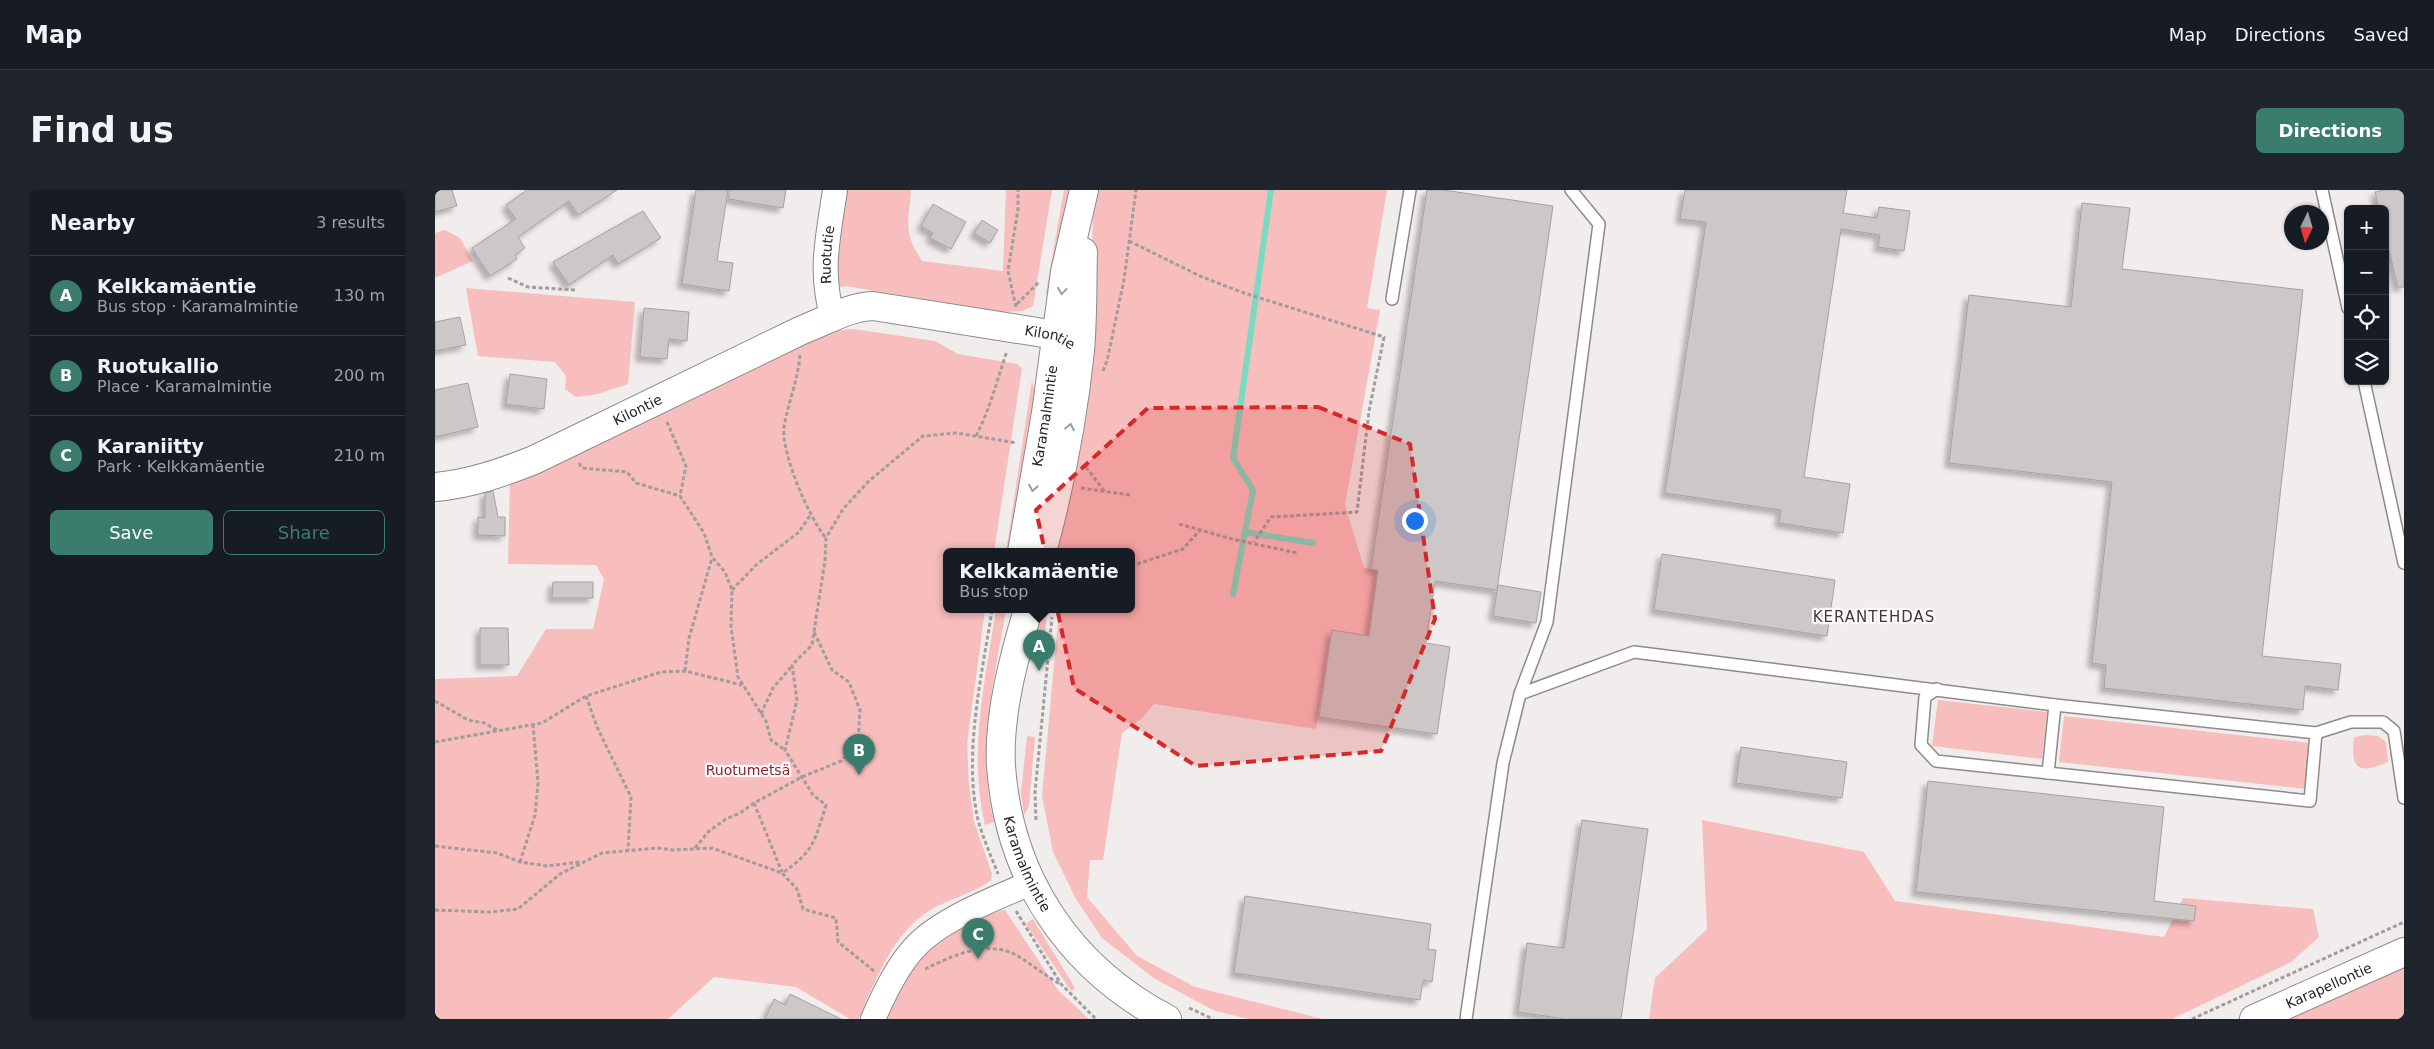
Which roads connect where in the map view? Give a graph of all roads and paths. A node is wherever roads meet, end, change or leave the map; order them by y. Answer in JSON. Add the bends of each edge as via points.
{"nodes":[{"id":1,"x":835,"y":190,"type":"edge"},
{"id":2,"x":1018,"y":190,"type":"edge"},
{"id":3,"x":1136,"y":190,"type":"edge"},
{"id":4,"x":1410,"y":190,"type":"edge"},
{"id":5,"x":1571,"y":190,"type":"edge"},
{"id":6,"x":2322,"y":190,"type":"edge"},
{"id":7,"x":1084,"y":191,"type":"edge"},
{"id":8,"x":1129,"y":241,"type":"junction"},
{"id":9,"x":1044,"y":276,"type":"dead end"},
{"id":10,"x":509,"y":278,"type":"dead end"},
{"id":11,"x":575,"y":290,"type":"dead end"},
{"id":12,"x":2345,"y":295,"type":"edge"},
{"id":13,"x":1392,"y":299,"type":"dead end"},
{"id":14,"x":1015,"y":305,"type":"junction"},
{"id":15,"x":1008,"y":310,"type":"dead end"},
{"id":16,"x":1017,"y":314,"type":"dead end"},
{"id":17,"x":833,"y":319,"type":"junction"},
{"id":18,"x":802,"y":330,"type":"junction"},
{"id":19,"x":1054,"y":344,"type":"junction"},
{"id":20,"x":1008,"y":345,"type":"junction"},
{"id":21,"x":1080,"y":349,"type":"junction"},
{"id":22,"x":1101,"y":377,"type":"dead end"},
{"id":23,"x":2365,"y":385,"type":"edge"},
{"id":24,"x":655,"y":401,"type":"junction"},
{"id":25,"x":976,"y":436,"type":"junction"},
{"id":26,"x":1017,"y":443,"type":"dead end"},
{"id":27,"x":582,"y":468,"type":"dead end"},
{"id":28,"x":1059,"y":485,"type":"junction"},
{"id":29,"x":435,"y":487,"type":"edge"},
{"id":30,"x":680,"y":496,"type":"junction"},
{"id":31,"x":1129,"y":496,"type":"dead end"},
{"id":32,"x":811,"y":514,"type":"junction"},
{"id":33,"x":1179,"y":524,"type":"dead end"},
{"id":34,"x":1200,"y":530,"type":"junction"},
{"id":35,"x":826,"y":538,"type":"junction"},
{"id":36,"x":1254,"y":542,"type":"junction"},
{"id":37,"x":1023,"y":548,"type":"edge"},
{"id":38,"x":1043,"y":548,"type":"edge"},
{"id":39,"x":1297,"y":553,"type":"dead end"},
{"id":40,"x":712,"y":557,"type":"junction"},
{"id":41,"x":2404,"y":563,"type":"edge"},
{"id":42,"x":1135,"y":565,"type":"edge"},
{"id":43,"x":731,"y":590,"type":"junction"},
{"id":44,"x":1015,"y":613,"type":"edge"},
{"id":45,"x":1028,"y":613,"type":"edge"},
{"id":46,"x":1053,"y":613,"type":"edge"},
{"id":47,"x":814,"y":632,"type":"junction"},
{"id":48,"x":1015,"y":654,"type":"junction"},
{"id":49,"x":792,"y":666,"type":"junction"},
{"id":50,"x":685,"y":671,"type":"junction"},
{"id":51,"x":742,"y":686,"type":"junction"},
{"id":52,"x":1937,"y":689,"type":"junction"},
{"id":53,"x":1520,"y":694,"type":"junction"},
{"id":54,"x":585,"y":696,"type":"junction"},
{"id":55,"x":435,"y":701,"type":"edge"},
{"id":56,"x":2055,"y":705,"type":"junction"},
{"id":57,"x":761,"y":714,"type":"junction"},
{"id":58,"x":533,"y":725,"type":"junction"},
{"id":59,"x":499,"y":731,"type":"junction"},
{"id":60,"x":2316,"y":733,"type":"junction"},
{"id":61,"x":435,"y":742,"type":"edge"},
{"id":62,"x":785,"y":750,"type":"junction"},
{"id":63,"x":2048,"y":773,"type":"junction"},
{"id":64,"x":802,"y":777,"type":"junction"},
{"id":65,"x":2404,"y":798,"type":"edge"},
{"id":66,"x":754,"y":803,"type":"junction"},
{"id":67,"x":1038,"y":826,"type":"dead end"},
{"id":68,"x":435,"y":846,"type":"edge"},
{"id":69,"x":695,"y":849,"type":"junction"},
{"id":70,"x":628,"y":851,"type":"junction"},
{"id":71,"x":583,"y":861,"type":"junction"},
{"id":72,"x":520,"y":862,"type":"junction"},
{"id":73,"x":782,"y":873,"type":"junction"},
{"id":74,"x":1031,"y":883,"type":"junction"},
{"id":75,"x":1006,"y":893,"type":"junction"},
{"id":76,"x":435,"y":910,"type":"edge"},
{"id":77,"x":2404,"y":922,"type":"edge"},
{"id":78,"x":2404,"y":952,"type":"edge"},
{"id":79,"x":921,"y":971,"type":"dead end"},
{"id":80,"x":881,"y":975,"type":"dead end"},
{"id":81,"x":1061,"y":984,"type":"junction"},
{"id":82,"x":1175,"y":1012,"type":"edge"},
{"id":83,"x":873,"y":1019,"type":"edge"},
{"id":84,"x":1096,"y":1019,"type":"edge"},
{"id":85,"x":1213,"y":1019,"type":"edge"},
{"id":86,"x":1465,"y":1019,"type":"edge"},
{"id":87,"x":2193,"y":1019,"type":"edge"},
{"id":88,"x":2254,"y":1019,"type":"edge"}],
"edges":[{"from":1,"to":17,"type":"street","name":"Ruotutie","via":[[824,277]]},
{"from":2,"to":14,"type":"path","via":[[1009,271]]},
{"from":3,"to":8,"type":"path"},
{"from":4,"to":13,"type":"lane"},
{"from":5,"to":53,"type":"lane","via":[[1599,224],[1547,622]]},
{"from":6,"to":12,"type":"lane"},
{"from":7,"to":19,"type":"street","name":"Karamalmintie","one_way":true,"via":[[1065,272]]},
{"from":7,"to":21,"type":"street","name":"Karamalmintie"},
{"from":8,"to":22,"type":"path","via":[[1124,280]]},
{"from":8,"to":36,"type":"path","via":[[1199,276],[1241,292],[1384,337],[1369,411],[1357,512],[1271,517]]},
{"from":9,"to":14,"type":"path"},
{"from":10,"to":11,"type":"path","via":[[528,287]]},
{"from":14,"to":15,"type":"path"},
{"from":14,"to":16,"type":"path"},
{"from":17,"to":18,"type":"street","name":"Kilontie"},
{"from":17,"to":19,"type":"street","name":"Kilontie","via":[[856,306],[873,306]]},
{"from":17,"to":20,"type":"street","name":"Kilontie","via":[[869,321]]},
{"from":18,"to":24,"type":"street","name":"Kilontie"},
{"from":18,"to":32,"type":"path","via":[[799,369],[784,428],[786,456]]},
{"from":19,"to":20,"type":"street","name":"Kilontie"},
{"from":19,"to":21,"type":"street","name":"Kilontie"},
{"from":19,"to":37,"type":"street","name":"Karamalmintie","one_way":true,"via":[[1046,413]]},
{"from":20,"to":25,"type":"path","via":[[988,412]]},
{"from":28,"to":21,"type":"street","name":"Karamalmintie","one_way":true},
{"from":23,"to":41,"type":"lane"},
{"from":24,"to":29,"type":"street","name":"Kilontie","via":[[534,460],[469,482]]},
{"from":24,"to":30,"type":"path","via":[[686,466]]},
{"from":25,"to":26,"type":"path"},
{"from":25,"to":35,"type":"path","via":[[956,433],[923,436],[869,481],[843,508]]},
{"from":27,"to":30,"type":"path","via":[[627,472],[636,483]]},
{"from":28,"to":31,"type":"path"},
{"from":28,"to":38,"type":"street","name":"Karamalmintie"},
{"from":30,"to":40,"type":"path","via":[[704,532]]},
{"from":32,"to":35,"type":"path"},
{"from":32,"to":43,"type":"path","via":[[799,532],[755,565]]},
{"from":33,"to":34,"type":"path"},
{"from":34,"to":36,"type":"path"},
{"from":34,"to":42,"type":"path","via":[[1183,549]]},
{"from":35,"to":47,"type":"path"},
{"from":36,"to":39,"type":"path"},
{"from":40,"to":43,"type":"path","via":[[725,572]]},
{"from":40,"to":50,"type":"path","via":[[689,638]]},
{"from":43,"to":51,"type":"path","via":[[731,626]]},
{"from":44,"to":48,"type":"street","name":"Karamalmintie"},
{"from":45,"to":48,"type":"street","name":"Karamalmintie"},
{"from":46,"to":67,"type":"path","via":[[1035,792]]},
{"from":47,"to":49,"type":"path","via":[[812,645]]},
{"from":47,"to":64,"type":"path","via":[[832,670],[849,682],[860,710],[858,743],[841,761]]},
{"from":48,"to":74,"type":"street","name":"Karamalmintie","via":[[1004,717],[1001,765],[1011,826]]},
{"from":49,"to":57,"type":"path","via":[[773,688]]},
{"from":49,"to":62,"type":"path","via":[[797,700]]},
{"from":50,"to":51,"type":"path"},
{"from":50,"to":54,"type":"path","via":[[661,672]]},
{"from":51,"to":57,"type":"path"},
{"from":52,"to":53,"type":"lane","via":[[1634,652]]},
{"from":52,"to":56,"type":"lane"},
{"from":52,"to":63,"type":"lane","via":[[1925,697],[1921,746],[1936,760]]},
{"from":53,"to":86,"type":"lane","via":[[1503,763]]},
{"from":54,"to":58,"type":"path","via":[[542,723]]},
{"from":54,"to":70,"type":"path","via":[[631,797]]},
{"from":55,"to":59,"type":"path","via":[[468,720],[484,723]]},
{"from":56,"to":60,"type":"lane"},
{"from":56,"to":63,"type":"lane"},
{"from":57,"to":62,"type":"path","via":[[771,740]]},
{"from":58,"to":59,"type":"path"},
{"from":58,"to":72,"type":"path","via":[[538,783],[535,815]]},
{"from":59,"to":61,"type":"path"},
{"from":60,"to":63,"type":"lane","via":[[2310,801]]},
{"from":60,"to":65,"type":"lane","via":[[2351,722],[2383,722],[2394,731]]},
{"from":62,"to":64,"type":"path"},
{"from":64,"to":66,"type":"path"},
{"from":64,"to":73,"type":"path","via":[[813,795],[826,805],[815,842],[802,860]]},
{"from":66,"to":69,"type":"path","via":[[709,831]]},
{"from":66,"to":73,"type":"path"},
{"from":68,"to":72,"type":"path","via":[[497,852]]},
{"from":69,"to":70,"type":"path"},
{"from":69,"to":73,"type":"path","via":[[711,848]]},
{"from":70,"to":71,"type":"path","via":[[602,853]]},
{"from":71,"to":72,"type":"path","via":[[547,866]]},
{"from":71,"to":76,"type":"path","via":[[560,874],[518,909],[490,912]]},
{"from":73,"to":80,"type":"path","via":[[797,889],[803,909],[836,918],[838,942]]},
{"from":74,"to":75,"type":"street"},
{"from":74,"to":82,"type":"street","name":"Karamalmintie","via":[[1050,918],[1105,979],[1140,1005]]},
{"from":75,"to":81,"type":"path","via":[[1020,921]]},
{"from":75,"to":83,"type":"street","via":[[945,925],[918,944],[886,988]]},
{"from":77,"to":87,"type":"path"},
{"from":78,"to":88,"type":"street","name":"Karapellontie"},
{"from":79,"to":81,"type":"path","via":[[985,948],[1014,954]]},
{"from":81,"to":84,"type":"path"},
{"from":82,"to":85,"type":"path"}]}
